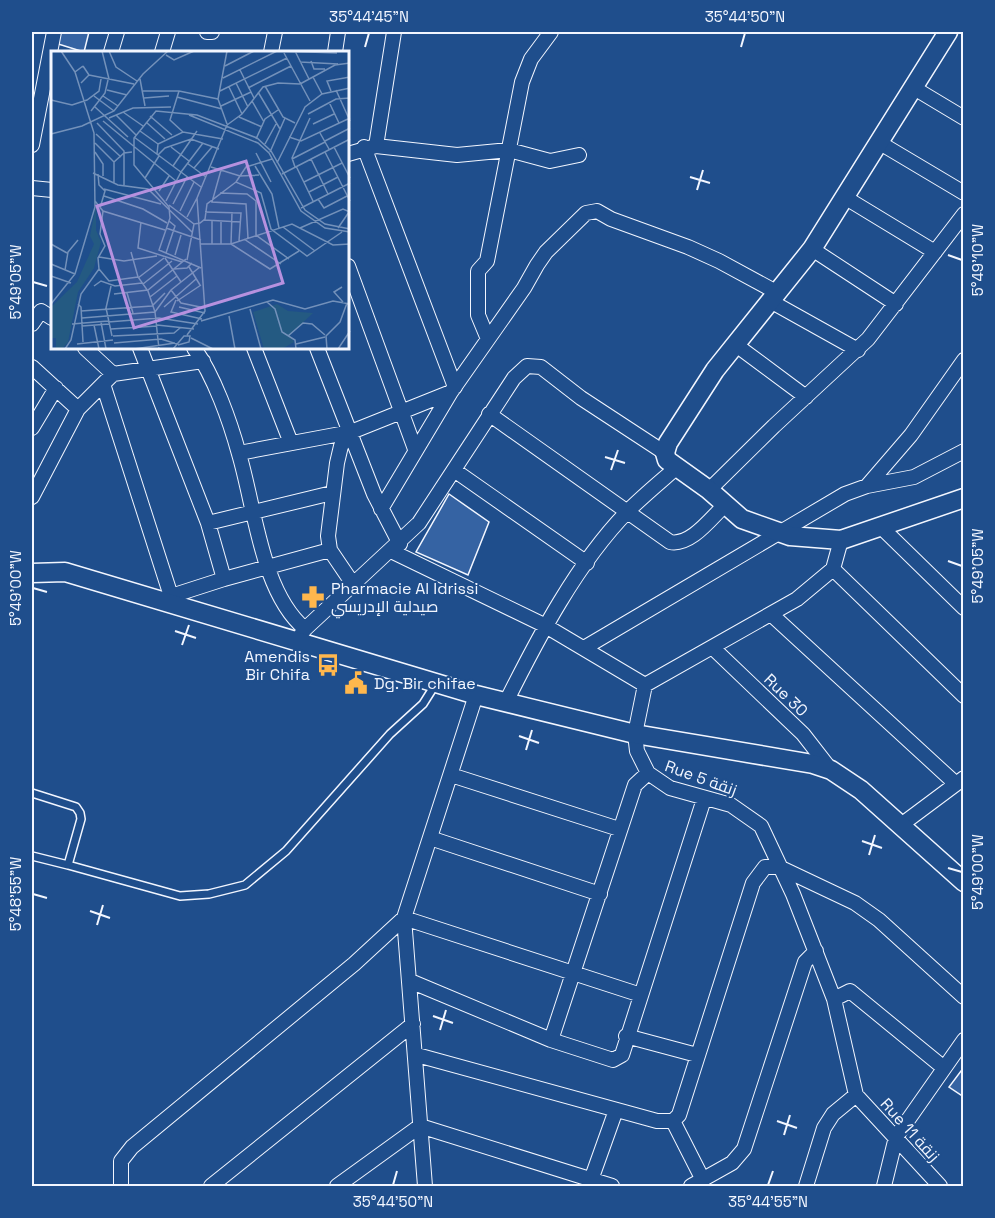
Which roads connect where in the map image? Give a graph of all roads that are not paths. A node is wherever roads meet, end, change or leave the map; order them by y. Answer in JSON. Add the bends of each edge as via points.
{"nodes":[{"id":1,"x":54,"y":32,"type":"edge"},
{"id":2,"x":117,"y":32,"type":"edge"},
{"id":3,"x":168,"y":32,"type":"edge"},
{"id":4,"x":207,"y":32,"type":"edge"},
{"id":5,"x":212,"y":32,"type":"edge"},
{"id":6,"x":275,"y":32,"type":"edge"},
{"id":7,"x":338,"y":32,"type":"edge"},
{"id":8,"x":394,"y":32,"type":"edge"},
{"id":9,"x":551,"y":32,"type":"edge"},
{"id":10,"x":941,"y":33,"type":"edge"},
{"id":11,"x":111,"y":51,"type":"edge"},
{"id":12,"x":162,"y":51,"type":"edge"},
{"id":13,"x":271,"y":51,"type":"edge"},
{"id":14,"x":335,"y":51,"type":"edge"},
{"id":15,"x":914,"y":88,"type":"junction"},
{"id":16,"x":963,"y":118,"type":"edge"},
{"id":17,"x":880,"y":143,"type":"junction"},
{"id":18,"x":32,"y":145,"type":"edge"},
{"id":19,"x":370,"y":147,"type":"junction"},
{"id":20,"x":509,"y":150,"type":"junction"},
{"id":21,"x":350,"y":152,"type":"edge"},
{"id":22,"x":579,"y":155,"type":"dead end"},
{"id":23,"x":32,"y":188,"type":"edge"},
{"id":24,"x":51,"y":190,"type":"edge"},
{"id":25,"x":963,"y":193,"type":"edge"},
{"id":26,"x":846,"y":198,"type":"junction"},
{"id":27,"x":963,"y":214,"type":"edge"},
{"id":28,"x":812,"y":249,"type":"junction"},
{"id":29,"x":935,"y":252,"type":"junction"},
{"id":30,"x":350,"y":271,"type":"edge"},
{"id":31,"x":775,"y":297,"type":"junction"},
{"id":32,"x":896,"y":304,"type":"junction"},
{"id":33,"x":51,"y":317,"type":"edge"},
{"id":34,"x":32,"y":324,"type":"edge"},
{"id":35,"x":488,"y":339,"type":"junction"},
{"id":36,"x":736,"y":345,"type":"junction"},
{"id":37,"x":86,"y":350,"type":"edge"},
{"id":38,"x":141,"y":350,"type":"edge"},
{"id":39,"x":195,"y":350,"type":"edge"},
{"id":40,"x":255,"y":350,"type":"edge"},
{"id":41,"x":318,"y":350,"type":"edge"},
{"id":42,"x":858,"y":350,"type":"junction"},
{"id":43,"x":963,"y":360,"type":"edge"},
{"id":44,"x":203,"y":361,"type":"junction"},
{"id":45,"x":32,"y":367,"type":"edge"},
{"id":46,"x":148,"y":369,"type":"junction"},
{"id":47,"x":108,"y":379,"type":"junction"},
{"id":48,"x":56,"y":388,"type":"junction"},
{"id":49,"x":453,"y":389,"type":"junction"},
{"id":50,"x":806,"y":397,"type":"junction"},
{"id":51,"x":78,"y":409,"type":"junction"},
{"id":52,"x":402,"y":413,"type":"junction"},
{"id":53,"x":489,"y":414,"type":"junction"},
{"id":54,"x":32,"y":428,"type":"edge"},
{"id":55,"x":351,"y":432,"type":"junction"},
{"id":56,"x":291,"y":443,"type":"junction"},
{"id":57,"x":415,"y":449,"type":"junction"},
{"id":58,"x":963,"y":451,"type":"edge"},
{"id":59,"x":239,"y":453,"type":"junction"},
{"id":60,"x":665,"y":453,"type":"junction"},
{"id":61,"x":676,"y":468,"type":"junction"},
{"id":62,"x":454,"y":470,"type":"junction"},
{"id":63,"x":867,"y":486,"type":"junction"},
{"id":64,"x":709,"y":490,"type":"junction"},
{"id":65,"x":332,"y":493,"type":"junction"},
{"id":66,"x":32,"y":497,"type":"edge"},
{"id":67,"x":963,"y":498,"type":"edge"},
{"id":68,"x":725,"y":505,"type":"junction"},
{"id":69,"x":381,"y":509,"type":"junction"},
{"id":70,"x":627,"y":512,"type":"junction"},
{"id":71,"x":253,"y":513,"type":"junction"},
{"id":72,"x":208,"y":523,"type":"junction"},
{"id":73,"x":881,"y":527,"type":"junction"},
{"id":74,"x":776,"y":533,"type":"junction"},
{"id":75,"x":841,"y":540,"type":"junction"},
{"id":76,"x":396,"y":547,"type":"junction"},
{"id":77,"x":330,"y":550,"type":"junction"},
{"id":78,"x":587,"y":564,"type":"junction"},
{"id":79,"x":266,"y":567,"type":"junction"},
{"id":80,"x":833,"y":569,"type":"junction"},
{"id":81,"x":32,"y":573,"type":"edge"},
{"id":82,"x":224,"y":579,"type":"junction"},
{"id":83,"x":353,"y":584,"type":"junction"},
{"id":84,"x":166,"y":598,"type":"junction"},
{"id":85,"x":963,"y":608,"type":"edge"},
{"id":86,"x":772,"y":615,"type":"junction"},
{"id":87,"x":544,"y":625,"type":"junction"},
{"id":88,"x":301,"y":634,"type":"junction"},
{"id":89,"x":584,"y":648,"type":"junction"},
{"id":90,"x":713,"y":648,"type":"junction"},
{"id":91,"x":437,"y":682,"type":"junction"},
{"id":92,"x":645,"y":685,"type":"junction"},
{"id":93,"x":476,"y":694,"type":"junction"},
{"id":94,"x":963,"y":696,"type":"edge"},
{"id":95,"x":506,"y":702,"type":"junction"},
{"id":96,"x":634,"y":734,"type":"junction"},
{"id":97,"x":831,"y":770,"type":"junction"},
{"id":98,"x":648,"y":773,"type":"junction"},
{"id":99,"x":451,"y":775,"type":"junction"},
{"id":100,"x":959,"y":781,"type":"edge"},
{"id":101,"x":32,"y":793,"type":"edge"},
{"id":102,"x":704,"y":799,"type":"junction"},
{"id":103,"x":901,"y":825,"type":"junction"},
{"id":104,"x":619,"y":829,"type":"junction"},
{"id":105,"x":430,"y":838,"type":"junction"},
{"id":106,"x":32,"y":856,"type":"edge"},
{"id":107,"x":68,"y":865,"type":"junction"},
{"id":108,"x":779,"y":867,"type":"junction"},
{"id":109,"x":963,"y":882,"type":"edge"},
{"id":110,"x":600,"y":894,"type":"junction"},
{"id":111,"x":404,"y":918,"type":"junction"},
{"id":112,"x":816,"y":951,"type":"junction"},
{"id":113,"x":574,"y":973,"type":"junction"},
{"id":114,"x":410,"y":981,"type":"junction"},
{"id":115,"x":641,"y":995,"type":"junction"},
{"id":116,"x":963,"y":997,"type":"edge"},
{"id":117,"x":834,"y":999,"type":"junction"},
{"id":118,"x":413,"y":1024,"type":"junction"},
{"id":119,"x":626,"y":1036,"type":"junction"},
{"id":120,"x":551,"y":1040,"type":"junction"},
{"id":121,"x":963,"y":1040,"type":"edge"},
{"id":122,"x":417,"y":1055,"type":"junction"},
{"id":123,"x":698,"y":1055,"type":"junction"},
{"id":124,"x":944,"y":1068,"type":"junction"},
{"id":125,"x":856,"y":1095,"type":"junction"},
{"id":126,"x":616,"y":1110,"type":"junction"},
{"id":127,"x":673,"y":1121,"type":"junction"},
{"id":128,"x":420,"y":1126,"type":"junction"},
{"id":129,"x":896,"y":1137,"type":"junction"},
{"id":130,"x":591,"y":1180,"type":"junction"},
{"id":131,"x":697,"y":1183,"type":"edge"},
{"id":132,"x":121,"y":1186,"type":"edge"},
{"id":133,"x":211,"y":1186,"type":"edge"},
{"id":134,"x":338,"y":1186,"type":"edge"},
{"id":135,"x":425,"y":1186,"type":"edge"},
{"id":136,"x":612,"y":1186,"type":"edge"},
{"id":137,"x":806,"y":1186,"type":"edge"},
{"id":138,"x":884,"y":1186,"type":"edge"},
{"id":139,"x":940,"y":1186,"type":"edge"}],
"edges":[{"from":1,"to":18,"type":"street"},
{"from":2,"to":11,"type":"street"},
{"from":3,"to":12,"type":"street"},
{"from":4,"to":5,"type":"street"},
{"from":6,"to":13,"type":"street"},
{"from":7,"to":14,"type":"street"},
{"from":8,"to":19,"type":"street"},
{"from":9,"to":20,"type":"street","via":[[526,70]]},
{"from":10,"to":15,"type":"street"},
{"from":15,"to":16,"type":"street"},
{"from":15,"to":17,"type":"street"},
{"from":17,"to":25,"type":"street"},
{"from":17,"to":26,"type":"street"},
{"from":19,"to":20,"type":"street","via":[[457,155]]},
{"from":19,"to":21,"type":"street"},
{"from":19,"to":49,"type":"street"},
{"from":20,"to":22,"type":"street","via":[[550,161]]},
{"from":20,"to":35,"type":"street","via":[[487,261],[477,274],[478,315]]},
{"from":23,"to":24,"type":"street"},
{"from":26,"to":28,"type":"street"},
{"from":26,"to":29,"type":"street"},
{"from":27,"to":29,"type":"street"},
{"from":28,"to":31,"type":"street"},
{"from":28,"to":32,"type":"street"},
{"from":29,"to":32,"type":"street"},
{"from":30,"to":52,"type":"street"},
{"from":31,"to":35,"type":"street","via":[[719,261],[594,210],[586,213],[546,252]]},
{"from":31,"to":36,"type":"street"},
{"from":31,"to":42,"type":"street"},
{"from":32,"to":42,"type":"street"},
{"from":33,"to":34,"type":"street","via":[[41,311]]},
{"from":35,"to":49,"type":"street"},
{"from":36,"to":50,"type":"street"},
{"from":36,"to":60,"type":"street"},
{"from":37,"to":47,"type":"street"},
{"from":38,"to":46,"type":"street"},
{"from":39,"to":44,"type":"street"},
{"from":40,"to":56,"type":"street"},
{"from":41,"to":55,"type":"street"},
{"from":42,"to":50,"type":"street"},
{"from":43,"to":63,"type":"street","via":[[910,435]]},
{"from":44,"to":46,"type":"street"},
{"from":44,"to":59,"type":"street"},
{"from":45,"to":48,"type":"street"},
{"from":46,"to":47,"type":"street"},
{"from":46,"to":72,"type":"street"},
{"from":47,"to":51,"type":"street"},
{"from":47,"to":84,"type":"street"},
{"from":48,"to":51,"type":"street"},
{"from":48,"to":54,"type":"street"},
{"from":49,"to":52,"type":"street"},
{"from":49,"to":57,"type":"street"},
{"from":50,"to":64,"type":"street"},
{"from":51,"to":66,"type":"street"},
{"from":52,"to":55,"type":"street"},
{"from":52,"to":57,"type":"street"},
{"from":53,"to":60,"type":"street","via":[[520,370],[537,366]]},
{"from":53,"to":62,"type":"street"},
{"from":53,"to":70,"type":"street"},
{"from":55,"to":56,"type":"street"},
{"from":55,"to":65,"type":"street","via":[[341,446]]},
{"from":55,"to":69,"type":"street"},
{"from":56,"to":59,"type":"street"},
{"from":57,"to":69,"type":"street"},
{"from":58,"to":63,"type":"street","via":[[914,477]]},
{"from":59,"to":71,"type":"street"},
{"from":60,"to":61,"type":"street"},
{"from":61,"to":64,"type":"street"},
{"from":61,"to":70,"type":"street"},
{"from":62,"to":76,"type":"street","via":[[419,523]]},
{"from":62,"to":78,"type":"street"},
{"from":63,"to":74,"type":"street"},
{"from":64,"to":68,"type":"street"},
{"from":65,"to":71,"type":"street"},
{"from":65,"to":77,"type":"street"},
{"from":67,"to":73,"type":"street"},
{"from":68,"to":70,"type":"street","via":[[691,537],[675,543]]},
{"from":68,"to":74,"type":"street","via":[[742,519]]},
{"from":69,"to":76,"type":"street"},
{"from":70,"to":78,"type":"street"},
{"from":71,"to":72,"type":"street"},
{"from":71,"to":79,"type":"street"},
{"from":72,"to":82,"type":"street"},
{"from":73,"to":75,"type":"street"},
{"from":73,"to":85,"type":"street"},
{"from":74,"to":75,"type":"street"},
{"from":74,"to":89,"type":"street"},
{"from":75,"to":80,"type":"street"},
{"from":76,"to":83,"type":"street"},
{"from":76,"to":87,"type":"street"},
{"from":77,"to":79,"type":"street"},
{"from":77,"to":83,"type":"street"},
{"from":78,"to":87,"type":"street"},
{"from":79,"to":82,"type":"street"},
{"from":79,"to":88,"type":"street"},
{"from":80,"to":86,"type":"street"},
{"from":80,"to":94,"type":"street"},
{"from":81,"to":84,"type":"street","via":[[65,572]]},
{"from":82,"to":84,"type":"street"},
{"from":83,"to":88,"type":"street"},
{"from":84,"to":88,"type":"street"},
{"from":86,"to":90,"type":"street"},
{"from":86,"to":100,"type":"street"},
{"from":87,"to":89,"type":"street"},
{"from":87,"to":95,"type":"street"},
{"from":88,"to":91,"type":"street"},
{"from":89,"to":92,"type":"street"},
{"from":90,"to":92,"type":"street"},
{"from":90,"to":97,"type":"street","name":"Rue 30","via":[[803,734]]},
{"from":91,"to":93,"type":"street"},
{"from":91,"to":107,"type":"lane","via":[[423,704],[390,734],[286,851],[245,885],[180,896]]},
{"from":92,"to":96,"type":"street","name":"Rue 5 زنقة"},
{"from":93,"to":95,"type":"street"},
{"from":93,"to":99,"type":"street"},
{"from":95,"to":96,"type":"street"},
{"from":96,"to":97,"type":"street","via":[[798,760]]},
{"from":96,"to":98,"type":"street","name":"Rue 5 زنقة"},
{"from":97,"to":103,"type":"street"},
{"from":98,"to":102,"type":"street","name":"Rue 5 زنقة","via":[[670,788]]},
{"from":98,"to":104,"type":"street","via":[[635,785]]},
{"from":99,"to":104,"type":"street"},
{"from":99,"to":105,"type":"street"},
{"from":100,"to":103,"type":"street"},
{"from":101,"to":107,"type":"lane","via":[[76,807],[80,813]]},
{"from":102,"to":108,"type":"street","name":"Rue 5 زنقة","via":[[731,805],[757,822]]},
{"from":102,"to":115,"type":"street"},
{"from":103,"to":109,"type":"street"},
{"from":104,"to":110,"type":"street"},
{"from":105,"to":110,"type":"street"},
{"from":105,"to":111,"type":"street"},
{"from":106,"to":107,"type":"lane"},
{"from":108,"to":112,"type":"street","name":"Rue 5 زنقة"},
{"from":108,"to":116,"type":"street","via":[[855,903]]},
{"from":108,"to":123,"type":"street","via":[[765,867],[753,883]]},
{"from":110,"to":113,"type":"street"},
{"from":111,"to":113,"type":"street"},
{"from":111,"to":114,"type":"street"},
{"from":111,"to":132,"type":"street","via":[[132,1147],[121,1161]]},
{"from":112,"to":117,"type":"street","name":"Rue 5 زنقة"},
{"from":112,"to":131,"type":"street","via":[[805,962],[744,1149],[732,1162]]},
{"from":113,"to":115,"type":"street"},
{"from":113,"to":120,"type":"street"},
{"from":114,"to":118,"type":"street"},
{"from":114,"to":120,"type":"street"},
{"from":115,"to":119,"type":"street"},
{"from":117,"to":124,"type":"street","via":[[850,991]]},
{"from":117,"to":125,"type":"street","name":"Rue 5 زنقة"},
{"from":118,"to":122,"type":"street"},
{"from":118,"to":133,"type":"street"},
{"from":119,"to":120,"type":"street","via":[[622,1055],[613,1060]]},
{"from":119,"to":123,"type":"street"},
{"from":121,"to":124,"type":"street"},
{"from":122,"to":126,"type":"street"},
{"from":122,"to":128,"type":"street"},
{"from":123,"to":127,"type":"street","via":[[680,1115]]},
{"from":124,"to":129,"type":"street"},
{"from":125,"to":129,"type":"street","name":"Rue 11 زنقة"},
{"from":125,"to":137,"type":"street","via":[[833,1114],[825,1128]]},
{"from":126,"to":127,"type":"street","via":[[657,1121]]},
{"from":126,"to":130,"type":"street"},
{"from":127,"to":131,"type":"street"},
{"from":128,"to":130,"type":"street"},
{"from":128,"to":134,"type":"street"},
{"from":128,"to":135,"type":"street"},
{"from":129,"to":138,"type":"street"},
{"from":129,"to":139,"type":"street","name":"Rue 11 زنقة"},
{"from":130,"to":136,"type":"street"}]}
